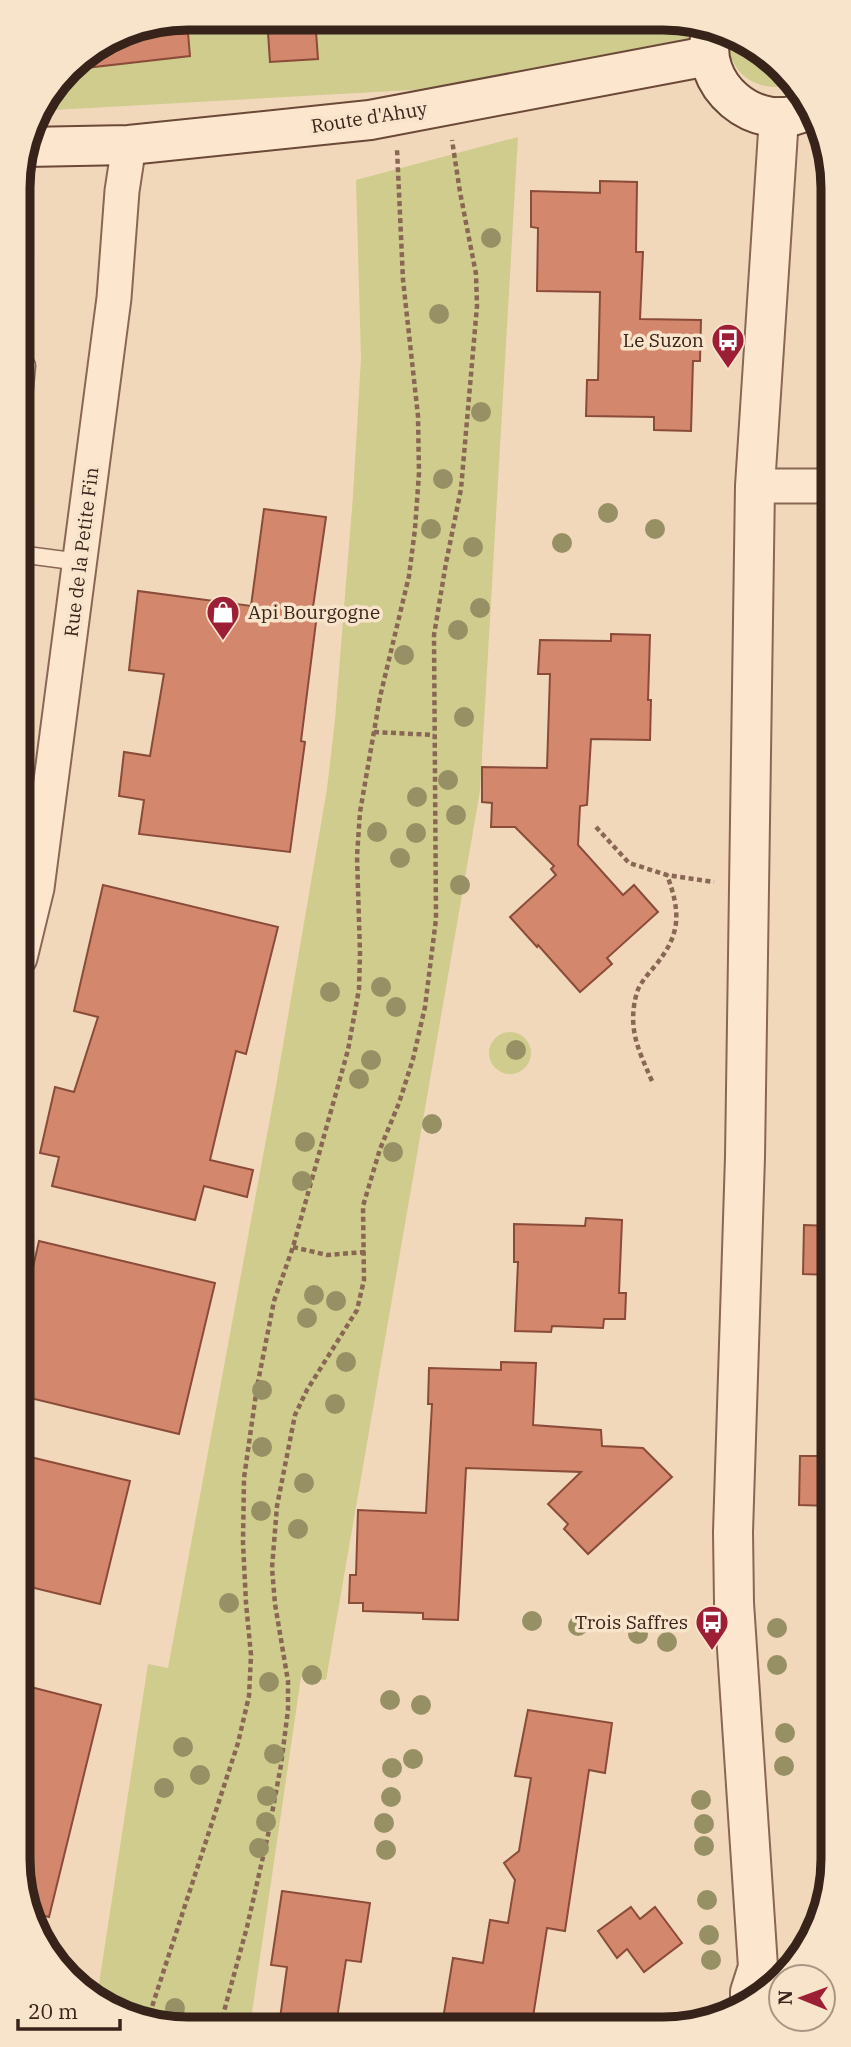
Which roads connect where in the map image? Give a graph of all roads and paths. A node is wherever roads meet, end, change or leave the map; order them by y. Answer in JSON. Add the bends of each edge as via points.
{"nodes":[{"id":1,"x":710,"y":43,"type":"edge"},
{"id":2,"x":447,"y":104,"type":"junction"},
{"id":3,"x":793,"y":113,"type":"edge"},
{"id":4,"x":395,"y":115,"type":"junction"},
{"id":5,"x":129,"y":145,"type":"junction"},
{"id":6,"x":35,"y":146,"type":"edge"},
{"id":7,"x":755,"y":486,"type":"junction"},
{"id":8,"x":821,"y":486,"type":"edge"},
{"id":9,"x":30,"y":555,"type":"edge"},
{"id":10,"x":80,"y":562,"type":"junction"},
{"id":11,"x":374,"y":732,"type":"junction"},
{"id":12,"x":434,"y":735,"type":"junction"},
{"id":13,"x":596,"y":827,"type":"dead end"},
{"id":14,"x":667,"y":875,"type":"junction"},
{"id":15,"x":715,"y":882,"type":"dead end"},
{"id":16,"x":30,"y":917,"type":"edge"},
{"id":17,"x":652,"y":1081,"type":"dead end"},
{"id":18,"x":293,"y":1247,"type":"junction"},
{"id":19,"x":365,"y":1252,"type":"junction"},
{"id":20,"x":765,"y":1978,"type":"edge"},
{"id":21,"x":752,"y":1991,"type":"edge"},
{"id":22,"x":150,"y":2012,"type":"edge"},
{"id":23,"x":222,"y":2017,"type":"edge"}],
"edges":[{"from":1,"to":2,"type":"street","name":"Route d'Ahuy"},
{"from":1,"to":3,"type":"street","via":[[716,78],[727,94],[760,114]]},
{"from":2,"to":4,"type":"street","name":"Route d'Ahuy"},
{"from":2,"to":12,"type":"path","via":[[476,274],[477,306],[461,489],[434,635]]},
{"from":3,"to":7,"type":"street"},
{"from":4,"to":5,"type":"street","name":"Route d'Ahuy"},
{"from":4,"to":11,"type":"path","via":[[419,473],[409,576]]},
{"from":5,"to":6,"type":"street","name":"Route d'Ahuy"},
{"from":5,"to":10,"type":"street","name":"Rue de la Petite Fin"},
{"from":7,"to":8,"type":"street"},
{"from":7,"to":20,"type":"street","via":[[745,1171],[733,1544]]},
{"from":9,"to":10,"type":"lane"},
{"from":10,"to":16,"type":"street","name":"Rue de la Petite Fin"},
{"from":11,"to":12,"type":"path"},
{"from":11,"to":18,"type":"path","via":[[357,856],[359,989],[348,1050]]},
{"from":12,"to":19,"type":"path","via":[[436,919],[425,1007],[399,1104],[363,1206]]},
{"from":13,"to":14,"type":"path","via":[[629,863]]},
{"from":14,"to":15,"type":"path"},
{"from":14,"to":17,"type":"path","via":[[678,915],[671,947],[638,989],[633,1017],[635,1040]]},
{"from":18,"to":19,"type":"path","via":[[327,1255]]},
{"from":18,"to":22,"type":"path","via":[[274,1301],[244,1478],[251,1655],[248,1696],[238,1743]]},
{"from":19,"to":23,"type":"path","via":[[357,1310],[295,1415],[277,1506],[272,1568],[288,1710],[265,1849]]},
{"from":20,"to":21,"type":"street"}]}
